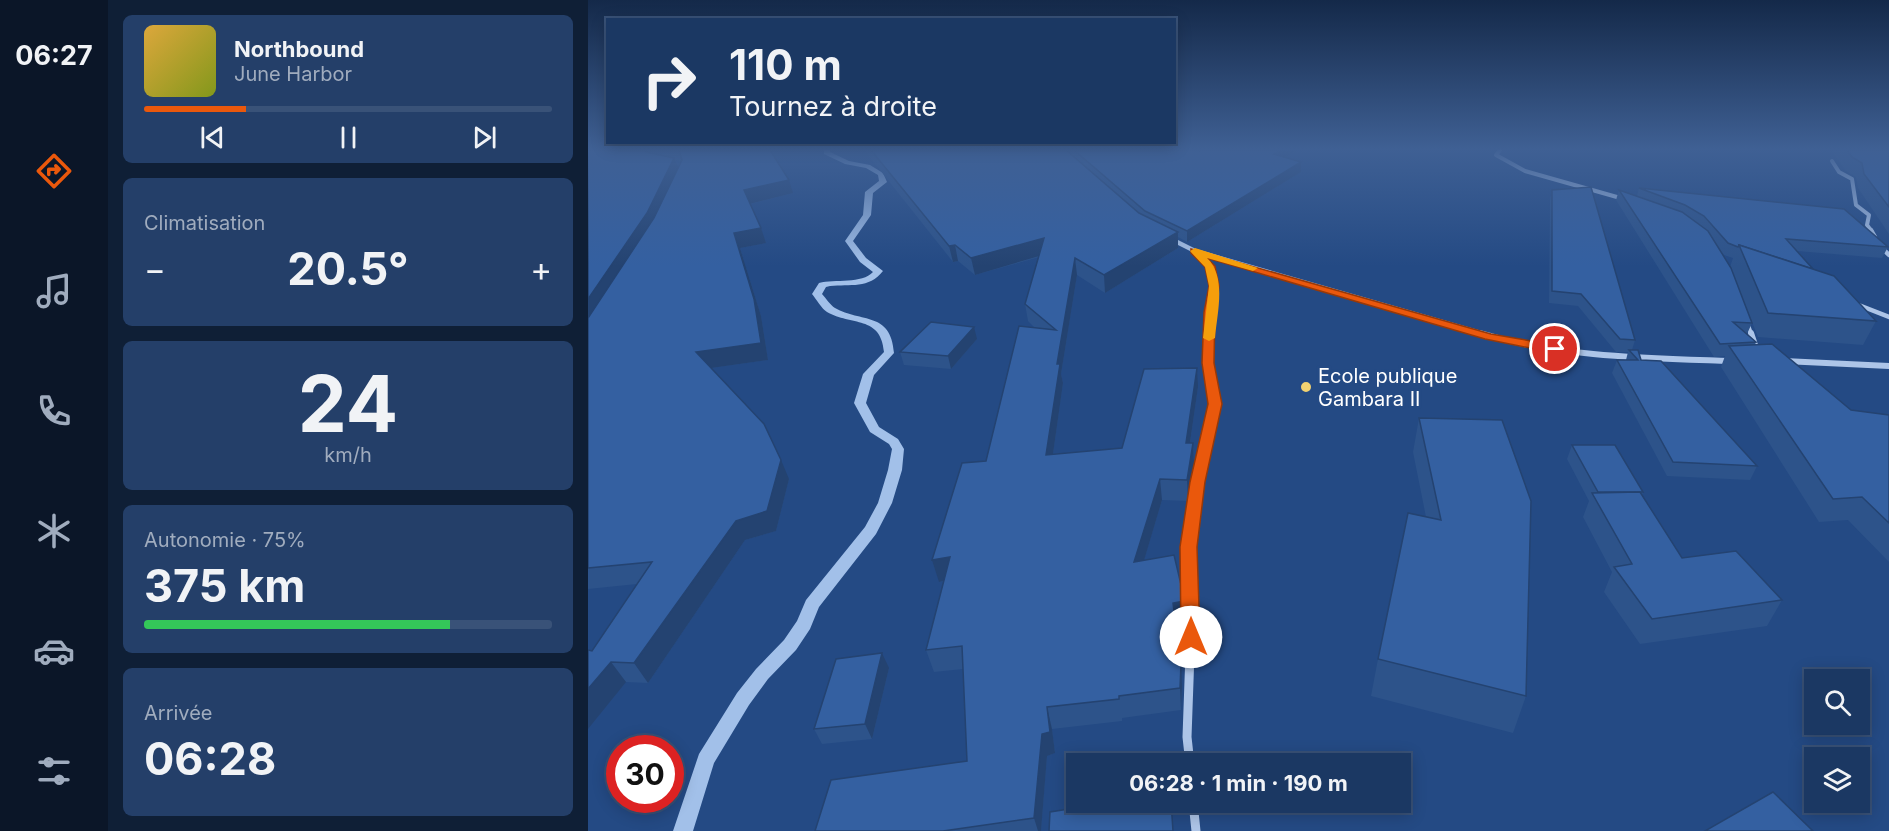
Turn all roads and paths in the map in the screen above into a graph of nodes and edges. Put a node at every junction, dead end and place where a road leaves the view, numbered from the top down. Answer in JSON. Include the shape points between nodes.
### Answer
{"nodes":[{"id":1,"x":1589,"y":189,"type":"edge"},
{"id":2,"x":1854,"y":189,"type":"edge"},
{"id":3,"x":1630,"y":200,"type":"edge"},
{"id":4,"x":1164,"y":235,"type":"edge"},
{"id":5,"x":1195,"y":251,"type":"junction"},
{"id":6,"x":1889,"y":255,"type":"edge"},
{"id":7,"x":1849,"y":302,"type":"edge"},
{"id":8,"x":1744,"y":316,"type":"edge"},
{"id":9,"x":1889,"y":317,"type":"edge"},
{"id":10,"x":1756,"y":348,"type":"edge"},
{"id":11,"x":1740,"y":360,"type":"edge"},
{"id":12,"x":1772,"y":360,"type":"edge"},
{"id":13,"x":1889,"y":366,"type":"edge"},
{"id":14,"x":1189,"y":753,"type":"edge"},
{"id":15,"x":1194,"y":813,"type":"edge"},
{"id":16,"x":1196,"y":831,"type":"edge"}],
"edges":[{"from":1,"to":3,"type":"street"},
{"from":2,"to":6,"type":"street","via":[[1856,205],[1869,216],[1866,225]]},
{"from":4,"to":5,"type":"street"},
{"from":5,"to":11,"type":"street","via":[[1510,342],[1600,356]]},
{"from":5,"to":14,"type":"street","via":[[1210,266],[1214,286],[1208,363],[1215,404],[1197,482],[1188,547]]},
{"from":7,"to":9,"type":"street"},
{"from":8,"to":10,"type":"street"},
{"from":12,"to":13,"type":"street"},
{"from":15,"to":16,"type":"street"}]}
